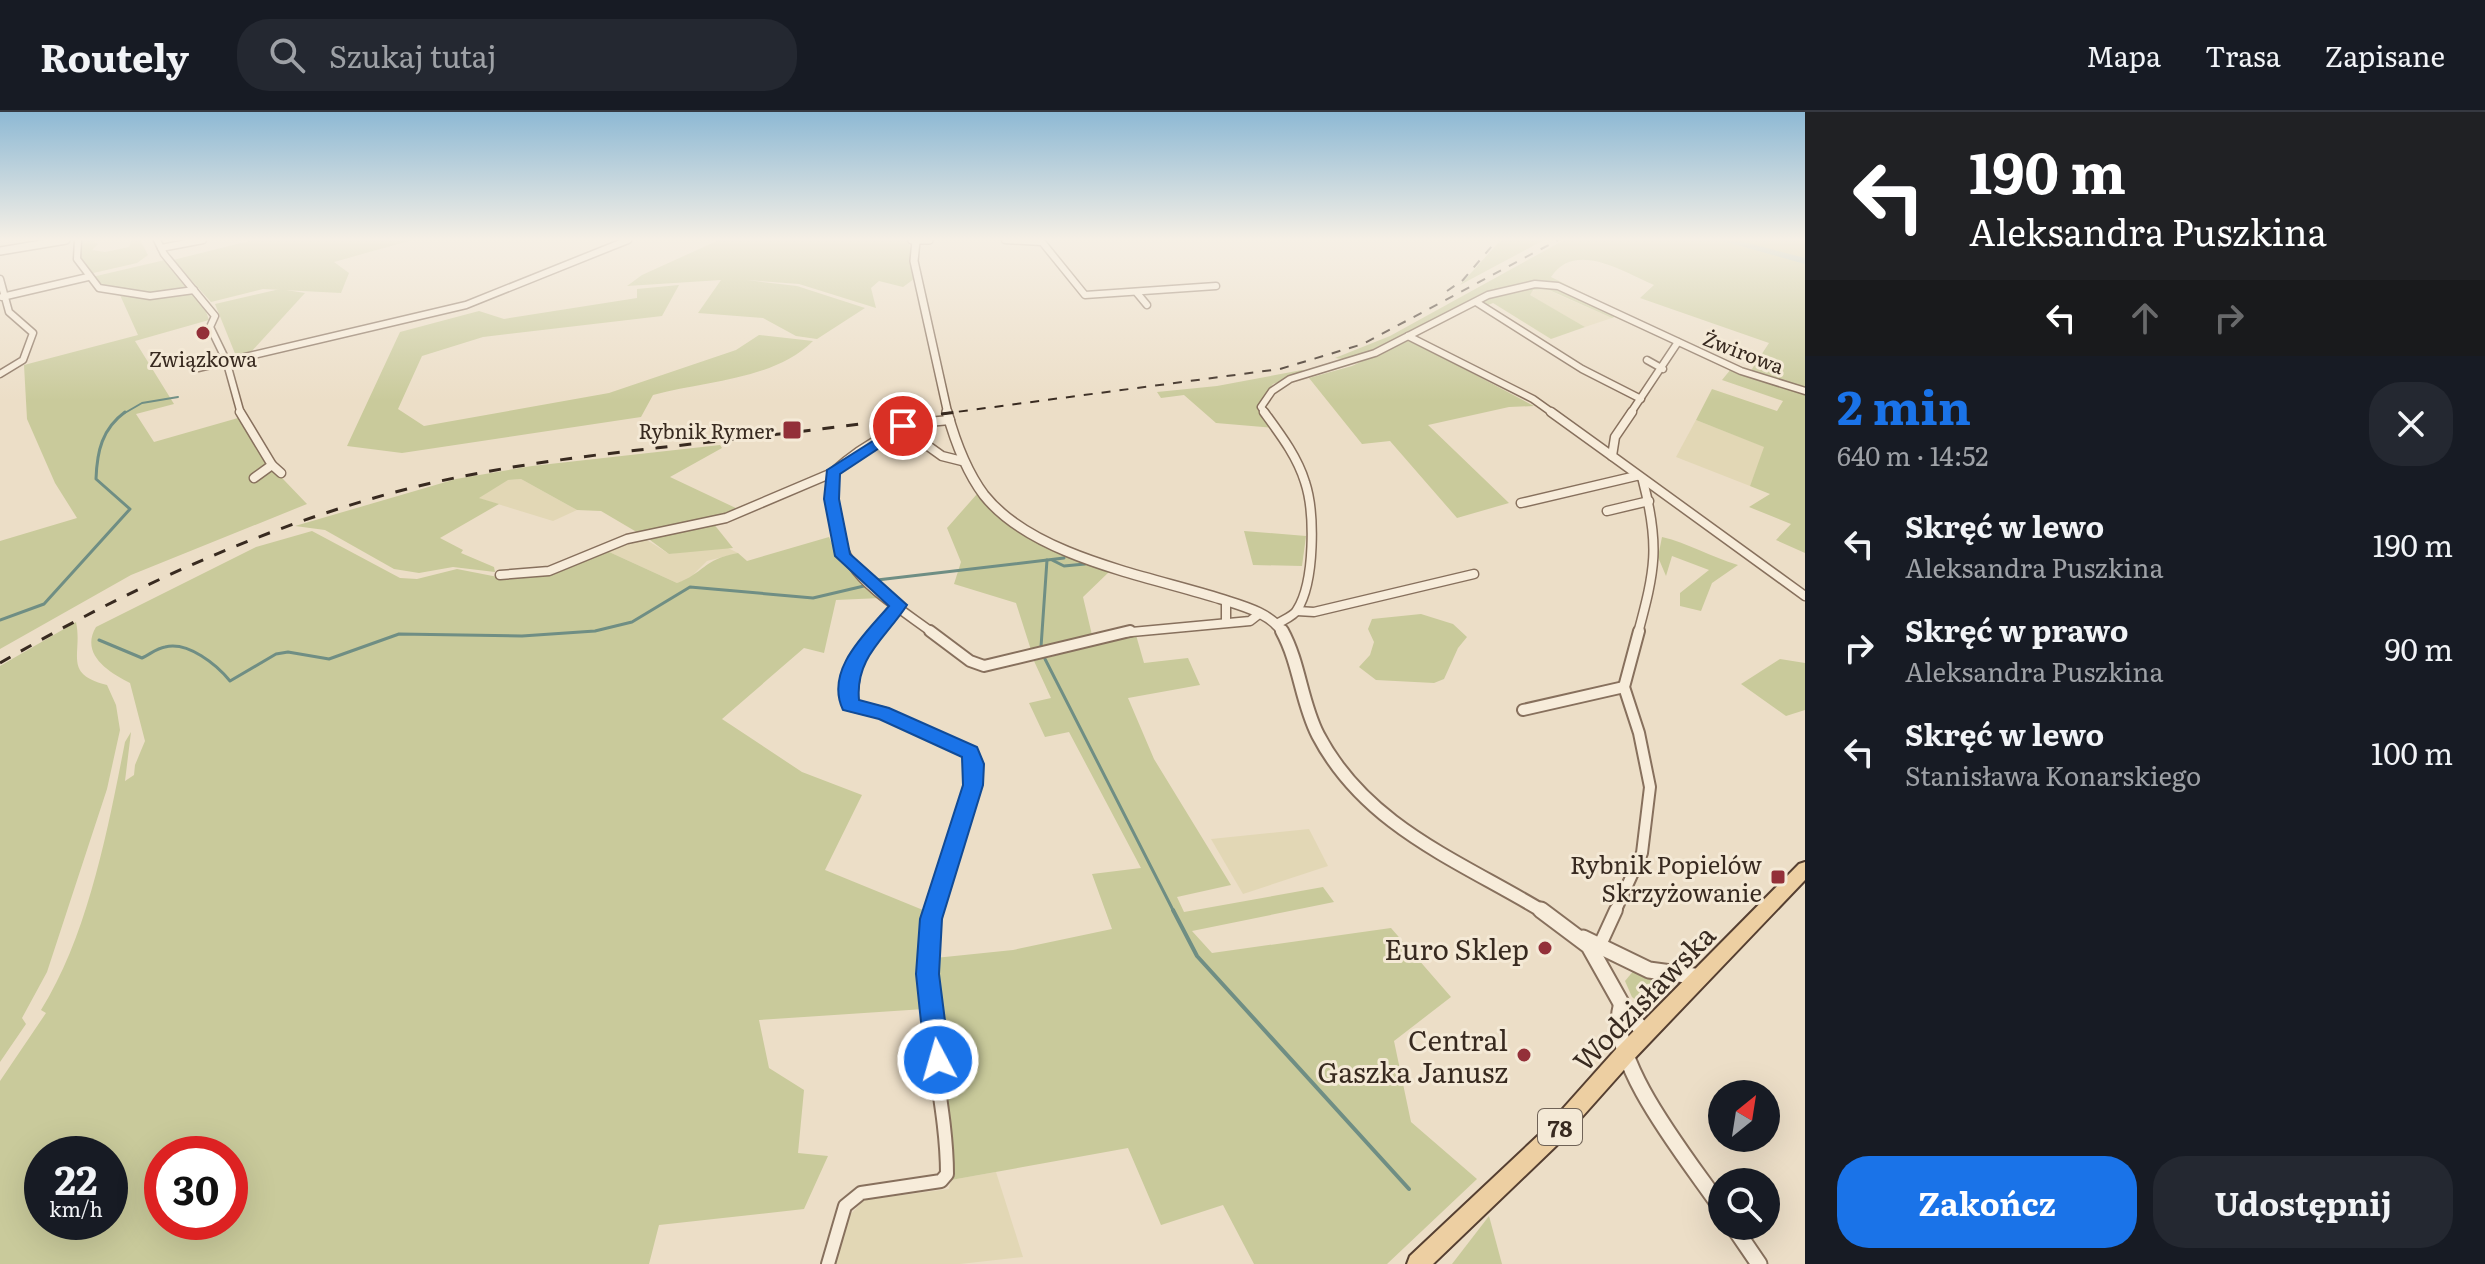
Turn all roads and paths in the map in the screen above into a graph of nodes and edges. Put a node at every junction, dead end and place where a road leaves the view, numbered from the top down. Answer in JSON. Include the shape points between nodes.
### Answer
{"nodes":[{"id":1,"x":1137,"y":293,"type":"edge"},
{"id":2,"x":124,"y":294,"type":"edge"},
{"id":3,"x":166,"y":294,"type":"edge"},
{"id":4,"x":197,"y":294,"type":"edge"},
{"id":5,"x":494,"y":294,"type":"edge"},
{"id":6,"x":921,"y":294,"type":"edge"},
{"id":7,"x":1084,"y":294,"type":"edge"},
{"id":8,"x":1117,"y":294,"type":"edge"},
{"id":9,"x":1497,"y":294,"type":"edge"},
{"id":10,"x":1575,"y":294,"type":"edge"},
{"id":11,"x":2,"y":297,"type":"edge"},
{"id":12,"x":1476,"y":302,"type":"junction"},
{"id":13,"x":1147,"y":305,"type":"dead end"},
{"id":14,"x":1408,"y":336,"type":"junction"},
{"id":15,"x":1678,"y":342,"type":"junction"},
{"id":16,"x":226,"y":360,"type":"junction"},
{"id":17,"x":1647,"y":360,"type":"dead end"},
{"id":18,"x":198,"y":368,"type":"dead end"},
{"id":19,"x":1663,"y":369,"type":"junction"},
{"id":20,"x":0,"y":374,"type":"edge"},
{"id":21,"x":1805,"y":391,"type":"edge"},
{"id":22,"x":1641,"y":399,"type":"junction"},
{"id":23,"x":950,"y":420,"type":"junction"},
{"id":24,"x":900,"y":426,"type":"junction"},
{"id":25,"x":1612,"y":456,"type":"junction"},
{"id":26,"x":962,"y":461,"type":"junction"},
{"id":27,"x":272,"y":465,"type":"junction"},
{"id":28,"x":281,"y":473,"type":"dead end"},
{"id":29,"x":832,"y":473,"type":"junction"},
{"id":30,"x":254,"y":478,"type":"dead end"},
{"id":31,"x":1640,"y":479,"type":"junction"},
{"id":32,"x":1649,"y":501,"type":"junction"},
{"id":33,"x":1521,"y":503,"type":"dead end"},
{"id":34,"x":1607,"y":511,"type":"dead end"},
{"id":35,"x":1474,"y":574,"type":"dead end"},
{"id":36,"x":500,"y":575,"type":"dead end"},
{"id":37,"x":1805,"y":596,"type":"edge"},
{"id":38,"x":1226,"y":603,"type":"junction"},
{"id":39,"x":899,"y":605,"type":"junction"},
{"id":40,"x":1297,"y":611,"type":"junction"},
{"id":41,"x":1259,"y":614,"type":"junction"},
{"id":42,"x":1226,"y":622,"type":"junction"},
{"id":43,"x":1277,"y":624,"type":"junction"},
{"id":44,"x":1624,"y":687,"type":"junction"},
{"id":45,"x":1523,"y":710,"type":"dead end"},
{"id":46,"x":1805,"y":869,"type":"edge"},
{"id":47,"x":1598,"y":949,"type":"junction"},
{"id":48,"x":1701,"y":977,"type":"junction"},
{"id":49,"x":1621,"y":1007,"type":"junction"},
{"id":50,"x":1645,"y":1033,"type":"junction"},
{"id":51,"x":1624,"y":1055,"type":"junction"},
{"id":52,"x":1708,"y":1188,"type":"edge"},
{"id":53,"x":1743,"y":1240,"type":"edge"},
{"id":54,"x":828,"y":1264,"type":"edge"},
{"id":55,"x":1418,"y":1264,"type":"edge"},
{"id":56,"x":1759,"y":1264,"type":"edge"}],
"edges":[{"from":1,"to":13,"type":"street"},
{"from":2,"to":3,"type":"street"},
{"from":4,"to":16,"type":"street","via":[[215,316],[210,327]]},
{"from":5,"to":16,"type":"street","via":[[318,342]]},
{"from":6,"to":23,"type":"street"},
{"from":7,"to":8,"type":"street"},
{"from":9,"to":12,"type":"street","name":"Żwirowa"},
{"from":10,"to":15,"type":"street","name":"Żwirowa"},
{"from":11,"to":20,"type":"street","via":[[9,312],[33,333],[27,359]]},
{"from":12,"to":14,"type":"street"},
{"from":12,"to":22,"type":"street","via":[[1582,369]]},
{"from":14,"to":25,"type":"street","via":[[1533,399]]},
{"from":14,"to":40,"type":"street","via":[[1354,361],[1282,383],[1261,407],[1292,452],[1313,512],[1308,575]]},
{"from":15,"to":19,"type":"street"},
{"from":15,"to":21,"type":"street","name":"Żwirowa","via":[[1741,371]]},
{"from":16,"to":18,"type":"street"},
{"from":16,"to":27,"type":"street","via":[[243,421]]},
{"from":17,"to":19,"type":"street"},
{"from":19,"to":22,"type":"street"},
{"from":22,"to":25,"type":"street","via":[[1615,437]]},
{"from":23,"to":24,"type":"street"},
{"from":23,"to":26,"type":"street"},
{"from":24,"to":26,"type":"street","via":[[942,456]]},
{"from":24,"to":29,"type":"street"},
{"from":25,"to":31,"type":"street"},
{"from":26,"to":38,"type":"street","via":[[988,499],[1041,537],[1098,562]]},
{"from":27,"to":28,"type":"street"},
{"from":27,"to":30,"type":"street"},
{"from":29,"to":36,"type":"street","via":[[726,518],[627,539],[549,571]]},
{"from":29,"to":39,"type":"street","via":[[843,556]]},
{"from":31,"to":32,"type":"street"},
{"from":31,"to":33,"type":"street"},
{"from":31,"to":37,"type":"street"},
{"from":32,"to":34,"type":"street"},
{"from":32,"to":44,"type":"street","via":[[1655,571]]},
{"from":35,"to":40,"type":"street","via":[[1314,612]]},
{"from":38,"to":41,"type":"street"},
{"from":38,"to":42,"type":"street"},
{"from":39,"to":42,"type":"street","via":[[970,661],[984,666],[1140,629]]},
{"from":39,"to":54,"type":"street","via":[[855,658],[850,705],[883,713],[970,752],[974,764],[973,785],[931,919],[928,974],[947,1174],[941,1181],[861,1193],[853,1199],[837,1226]]},
{"from":40,"to":43,"type":"street"},
{"from":41,"to":42,"type":"street","via":[[1250,621]]},
{"from":41,"to":43,"type":"street"},
{"from":43,"to":47,"type":"street","via":[[1311,721],[1360,794],[1400,828]]},
{"from":44,"to":45,"type":"street"},
{"from":44,"to":47,"type":"street","via":[[1650,787],[1642,853]]},
{"from":46,"to":48,"type":"main road","name":"Wodzisławska","number":"78"},
{"from":47,"to":48,"type":"street","via":[[1649,970]]},
{"from":47,"to":49,"type":"street"},
{"from":48,"to":50,"type":"main road","name":"Wodzisławska","number":"78"},
{"from":49,"to":50,"type":"street"},
{"from":49,"to":51,"type":"street","via":[[1617,1021]]},
{"from":50,"to":51,"type":"main road","name":"Wodzisławska","number":"78"},
{"from":51,"to":52,"type":"street"},
{"from":51,"to":55,"type":"main road","name":"Wodzisławska","number":"78","via":[[1550,1138]]},
{"from":53,"to":56,"type":"street"}]}
